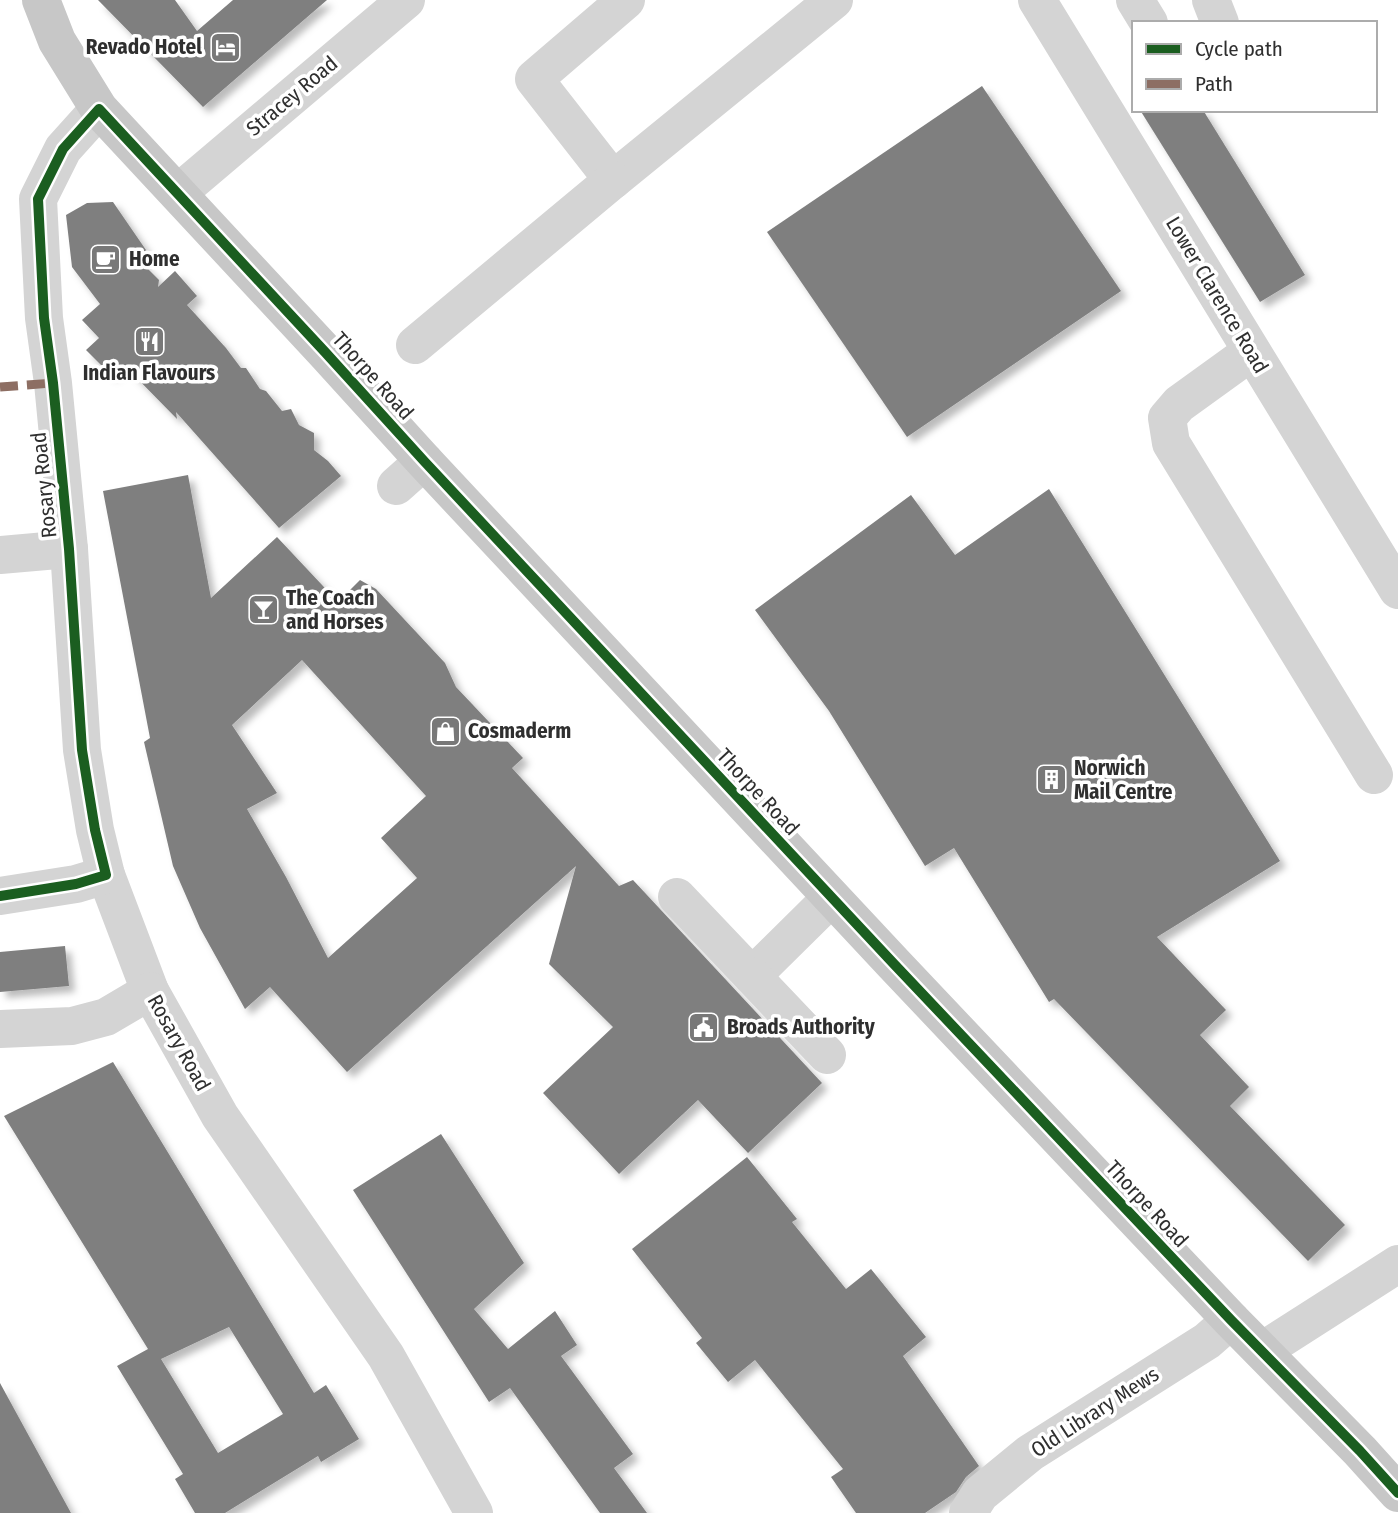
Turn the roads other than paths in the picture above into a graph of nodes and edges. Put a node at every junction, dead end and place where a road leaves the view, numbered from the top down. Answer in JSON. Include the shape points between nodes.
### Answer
{"nodes":[{"id":1,"x":41,"y":0,"type":"edge"},
{"id":2,"x":407,"y":0,"type":"edge"},
{"id":3,"x":626,"y":0,"type":"edge"},
{"id":4,"x":834,"y":0,"type":"edge"},
{"id":5,"x":1037,"y":0,"type":"edge"},
{"id":6,"x":1135,"y":0,"type":"edge"},
{"id":7,"x":1211,"y":0,"type":"edge"},
{"id":8,"x":1148,"y":21,"type":"edge"},
{"id":9,"x":1219,"y":21,"type":"edge"},
{"id":10,"x":99,"y":108,"type":"junction"},
{"id":11,"x":613,"y":180,"type":"junction"},
{"id":12,"x":178,"y":192,"type":"junction"},
{"id":13,"x":415,"y":345,"type":"dead end"},
{"id":14,"x":1251,"y":352,"type":"junction"},
{"id":15,"x":424,"y":461,"type":"junction"},
{"id":16,"x":396,"y":486,"type":"dead end"},
{"id":17,"x":69,"y":549,"type":"junction"},
{"id":18,"x":0,"y":555,"type":"edge"},
{"id":19,"x":1398,"y":590,"type":"edge"},
{"id":20,"x":1374,"y":775,"type":"dead end"},
{"id":21,"x":106,"y":876,"type":"junction"},
{"id":22,"x":0,"y":896,"type":"edge"},
{"id":23,"x":677,"y":897,"type":"dead end"},
{"id":24,"x":831,"y":898,"type":"junction"},
{"id":25,"x":752,"y":976,"type":"junction"},
{"id":26,"x":150,"y":991,"type":"junction"},
{"id":27,"x":0,"y":1029,"type":"edge"},
{"id":28,"x":827,"y":1055,"type":"dead end"},
{"id":29,"x":1398,"y":1264,"type":"edge"},
{"id":30,"x":1231,"y":1320,"type":"junction"},
{"id":31,"x":1262,"y":1351,"type":"junction"},
{"id":32,"x":1398,"y":1493,"type":"edge"},
{"id":33,"x":474,"y":1513,"type":"edge"},
{"id":34,"x":968,"y":1513,"type":"edge"}],
"edges":[{"from":1,"to":10,"type":"main road","name":"Thorpe Road","via":[[57,41]]},
{"from":2,"to":12,"type":"street","name":"Stracey Road"},
{"from":3,"to":11,"type":"street","via":[[534,79]]},
{"from":4,"to":11,"type":"street"},
{"from":5,"to":14,"type":"street","name":"Lower Clarence Road"},
{"from":6,"to":8,"type":"street"},
{"from":7,"to":9,"type":"street"},
{"from":10,"to":12,"type":"main road","name":"Thorpe Road"},
{"from":10,"to":17,"type":"street","name":"Rosary Road","via":[[63,149],[38,199],[44,318]]},
{"from":11,"to":13,"type":"street"},
{"from":12,"to":15,"type":"main road","name":"Thorpe Road"},
{"from":14,"to":19,"type":"street","name":"Lower Clarence Road"},
{"from":14,"to":20,"type":"street","via":[[1179,404],[1167,418],[1171,443]]},
{"from":15,"to":16,"type":"street"},
{"from":15,"to":24,"type":"main road","name":"Thorpe Road"},
{"from":17,"to":18,"type":"street"},
{"from":17,"to":21,"type":"street","name":"Rosary Road","via":[[82,750]]},
{"from":21,"to":22,"type":"street"},
{"from":21,"to":26,"type":"street","name":"Rosary Road"},
{"from":23,"to":25,"type":"street"},
{"from":24,"to":25,"type":"street"},
{"from":24,"to":30,"type":"main road","name":"Thorpe Road"},
{"from":25,"to":28,"type":"street"},
{"from":26,"to":27,"type":"street","via":[[106,1017],[72,1026]]},
{"from":26,"to":33,"type":"street","name":"Rosary Road","via":[[220,1116],[386,1356]]},
{"from":29,"to":31,"type":"street"},
{"from":30,"to":31,"type":"main road","name":"Thorpe Road"},
{"from":30,"to":34,"type":"street","name":"Old Library Mews","via":[[1207,1341],[1030,1453],[981,1494]]},
{"from":31,"to":32,"type":"main road","name":"Thorpe Road"}]}
